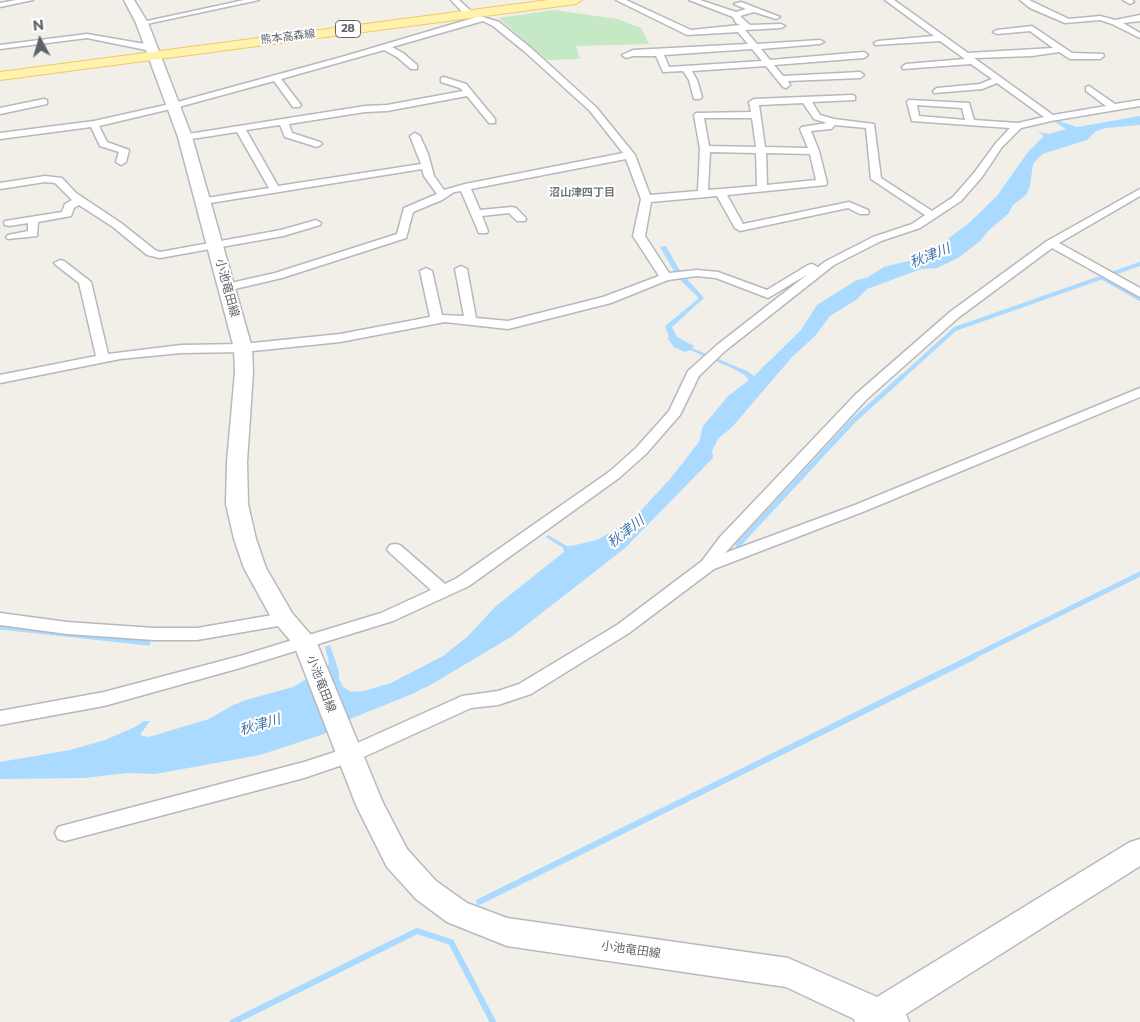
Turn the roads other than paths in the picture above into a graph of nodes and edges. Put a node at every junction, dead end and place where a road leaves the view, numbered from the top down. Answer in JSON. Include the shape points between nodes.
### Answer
{"nodes":[{"id":1,"x":29,"y":0,"type":"edge"},
{"id":2,"x":129,"y":0,"type":"edge"},
{"id":3,"x":252,"y":0,"type":"edge"},
{"id":4,"x":455,"y":0,"type":"edge"},
{"id":5,"x":576,"y":0,"type":"edge"},
{"id":6,"x":620,"y":0,"type":"edge"},
{"id":7,"x":693,"y":0,"type":"edge"},
{"id":8,"x":889,"y":0,"type":"edge"},
{"id":9,"x":1024,"y":0,"type":"edge"},
{"id":10,"x":541,"y":2,"type":"edge"},
{"id":11,"x":738,"y":4,"type":"dead end"},
{"id":12,"x":0,"y":5,"type":"edge"},
{"id":13,"x":754,"y":9,"type":"junction"},
{"id":14,"x":190,"y":13,"type":"junction"},
{"id":15,"x":474,"y":15,"type":"junction"},
{"id":16,"x":736,"y":15,"type":"junction"},
{"id":17,"x":776,"y":17,"type":"dead end"},
{"id":18,"x":1139,"y":17,"type":"edge"},
{"id":19,"x":142,"y":22,"type":"junction"},
{"id":20,"x":198,"y":22,"type":"dead end"},
{"id":21,"x":1115,"y":22,"type":"junction"},
{"id":22,"x":780,"y":26,"type":"dead end"},
{"id":23,"x":742,"y":29,"type":"junction"},
{"id":24,"x":997,"y":32,"type":"dead end"},
{"id":25,"x":1140,"y":36,"type":"edge"},
{"id":26,"x":943,"y":38,"type":"junction"},
{"id":27,"x":820,"y":42,"type":"dead end"},
{"id":28,"x":878,"y":43,"type":"dead end"},
{"id":29,"x":0,"y":46,"type":"edge"},
{"id":30,"x":754,"y":46,"type":"junction"},
{"id":31,"x":385,"y":47,"type":"junction"},
{"id":32,"x":1062,"y":49,"type":"junction"},
{"id":33,"x":152,"y":51,"type":"junction"},
{"id":34,"x":659,"y":53,"type":"junction"},
{"id":35,"x":626,"y":55,"type":"dead end"},
{"id":36,"x":864,"y":55,"type":"dead end"},
{"id":37,"x":1100,"y":56,"type":"dead end"},
{"id":38,"x":971,"y":59,"type":"junction"},
{"id":39,"x":768,"y":63,"type":"junction"},
{"id":40,"x":414,"y":67,"type":"dead end"},
{"id":41,"x":906,"y":67,"type":"dead end"},
{"id":42,"x":686,"y":69,"type":"junction"},
{"id":43,"x":0,"y":76,"type":"edge"},
{"id":44,"x":858,"y":77,"type":"dead end"},
{"id":45,"x":276,"y":78,"type":"junction"},
{"id":46,"x":999,"y":79,"type":"junction"},
{"id":47,"x":444,"y":80,"type":"dead end"},
{"id":48,"x":1089,"y":88,"type":"dead end"},
{"id":49,"x":937,"y":91,"type":"dead end"},
{"id":50,"x":468,"y":93,"type":"junction"},
{"id":51,"x":696,"y":97,"type":"dead end"},
{"id":52,"x":852,"y":98,"type":"dead end"},
{"id":53,"x":806,"y":100,"type":"junction"},
{"id":54,"x":44,"y":102,"type":"dead end"},
{"id":55,"x":1140,"y":103,"type":"edge"},
{"id":56,"x":296,"y":105,"type":"dead end"},
{"id":57,"x":172,"y":106,"type":"junction"},
{"id":58,"x":1114,"y":106,"type":"junction"},
{"id":59,"x":0,"y":111,"type":"edge"},
{"id":60,"x":757,"y":115,"type":"junction"},
{"id":61,"x":1051,"y":118,"type":"junction"},
{"id":62,"x":492,"y":120,"type":"dead end"},
{"id":63,"x":284,"y":122,"type":"junction"},
{"id":64,"x":833,"y":122,"type":"junction"},
{"id":65,"x":970,"y":122,"type":"junction"},
{"id":66,"x":94,"y":124,"type":"junction"},
{"id":67,"x":1018,"y":126,"type":"junction"},
{"id":68,"x":240,"y":128,"type":"junction"},
{"id":69,"x":0,"y":136,"type":"edge"},
{"id":70,"x":415,"y":136,"type":"dead end"},
{"id":71,"x":185,"y":137,"type":"junction"},
{"id":72,"x":316,"y":144,"type":"dead end"},
{"id":73,"x":0,"y":147,"type":"edge"},
{"id":74,"x":705,"y":149,"type":"junction"},
{"id":75,"x":761,"y":150,"type":"junction"},
{"id":76,"x":814,"y":151,"type":"junction"},
{"id":77,"x":630,"y":155,"type":"junction"},
{"id":78,"x":121,"y":162,"type":"dead end"},
{"id":79,"x":425,"y":166,"type":"junction"},
{"id":80,"x":0,"y":186,"type":"edge"},
{"id":81,"x":465,"y":187,"type":"junction"},
{"id":82,"x":275,"y":189,"type":"junction"},
{"id":83,"x":762,"y":189,"type":"junction"},
{"id":84,"x":1140,"y":192,"type":"edge"},
{"id":85,"x":721,"y":193,"type":"junction"},
{"id":86,"x":703,"y":194,"type":"junction"},
{"id":87,"x":443,"y":195,"type":"junction"},
{"id":88,"x":815,"y":197,"type":"junction"},
{"id":89,"x":646,"y":199,"type":"junction"},
{"id":90,"x":80,"y":200,"type":"junction"},
{"id":91,"x":204,"y":201,"type":"junction"},
{"id":92,"x":864,"y":212,"type":"dead end"},
{"id":93,"x":476,"y":214,"type":"junction"},
{"id":94,"x":933,"y":216,"type":"junction"},
{"id":95,"x":33,"y":219,"type":"junction"},
{"id":96,"x":521,"y":220,"type":"dead end"},
{"id":97,"x":9,"y":223,"type":"dead end"},
{"id":98,"x":316,"y":223,"type":"dead end"},
{"id":99,"x":483,"y":231,"type":"dead end"},
{"id":100,"x":12,"y":237,"type":"dead end"},
{"id":101,"x":1051,"y":243,"type":"junction"},
{"id":102,"x":216,"y":246,"type":"junction"},
{"id":103,"x":60,"y":263,"type":"dead end"},
{"id":104,"x":830,"y":263,"type":"junction"},
{"id":105,"x":461,"y":269,"type":"dead end"},
{"id":106,"x":426,"y":271,"type":"dead end"},
{"id":107,"x":666,"y":277,"type":"junction"},
{"id":108,"x":226,"y":287,"type":"junction"},
{"id":109,"x":1140,"y":294,"type":"edge"},
{"id":110,"x":437,"y":319,"type":"junction"},
{"id":111,"x":471,"y":321,"type":"junction"},
{"id":112,"x":243,"y":348,"type":"junction"},
{"id":113,"x":103,"y":359,"type":"junction"},
{"id":114,"x":0,"y":379,"type":"edge"},
{"id":115,"x":1140,"y":392,"type":"edge"},
{"id":116,"x":395,"y":549,"type":"dead end"},
{"id":117,"x":708,"y":565,"type":"junction"},
{"id":118,"x":444,"y":592,"type":"junction"},
{"id":119,"x":0,"y":619,"type":"edge"},
{"id":120,"x":284,"y":619,"type":"junction"},
{"id":121,"x":304,"y":641,"type":"junction"},
{"id":122,"x":0,"y":718,"type":"edge"},
{"id":123,"x":346,"y":748,"type":"junction"},
{"id":124,"x":65,"y":833,"type":"dead end"},
{"id":125,"x":1140,"y":851,"type":"edge"},
{"id":126,"x":879,"y":1019,"type":"edge"}],
"edges":[{"from":1,"to":12,"type":"street"},
{"from":2,"to":19,"type":"main road","name":"小池竜田線"},
{"from":3,"to":14,"type":"street"},
{"from":4,"to":15,"type":"street"},
{"from":5,"to":10,"type":"main road","name":"熊本高森線","number":"28"},
{"from":6,"to":23,"type":"street","via":[[690,33]]},
{"from":7,"to":16,"type":"street"},
{"from":8,"to":26,"type":"street"},
{"from":9,"to":21,"type":"street","via":[[1068,21],[1100,18]]},
{"from":10,"to":15,"type":"main road","name":"熊本高森線","number":"28"},
{"from":11,"to":13,"type":"street"},
{"from":13,"to":16,"type":"street"},
{"from":13,"to":17,"type":"street"},
{"from":14,"to":19,"type":"street"},
{"from":14,"to":20,"type":"street"},
{"from":15,"to":31,"type":"street"},
{"from":15,"to":33,"type":"main road","name":"熊本高森線","number":"28"},
{"from":15,"to":77,"type":"street","via":[[496,24],[528,50],[593,109]]},
{"from":16,"to":23,"type":"street","via":[[746,25]]},
{"from":18,"to":21,"type":"street"},
{"from":19,"to":33,"type":"main road","name":"小池竜田線"},
{"from":21,"to":25,"type":"street"},
{"from":22,"to":23,"type":"street"},
{"from":23,"to":30,"type":"street"},
{"from":24,"to":32,"type":"street","via":[[1032,28]]},
{"from":26,"to":28,"type":"street"},
{"from":26,"to":38,"type":"street"},
{"from":27,"to":30,"type":"street"},
{"from":29,"to":33,"type":"street","via":[[87,36]]},
{"from":30,"to":34,"type":"street"},
{"from":30,"to":39,"type":"street"},
{"from":31,"to":40,"type":"street"},
{"from":31,"to":45,"type":"street"},
{"from":32,"to":37,"type":"street","via":[[1072,57]]},
{"from":32,"to":38,"type":"street","via":[[1010,52]]},
{"from":33,"to":43,"type":"main road","name":"熊本高森線","number":"28"},
{"from":33,"to":57,"type":"main road","name":"小池竜田線"},
{"from":34,"to":35,"type":"street"},
{"from":34,"to":42,"type":"street","via":[[666,70]]},
{"from":36,"to":39,"type":"street"},
{"from":38,"to":41,"type":"street"},
{"from":38,"to":46,"type":"street"},
{"from":39,"to":42,"type":"street"},
{"from":39,"to":44,"type":"street","via":[[784,82]]},
{"from":42,"to":51,"type":"street","via":[[693,80]]},
{"from":45,"to":56,"type":"street"},
{"from":45,"to":57,"type":"street"},
{"from":46,"to":49,"type":"street","via":[[982,86]]},
{"from":46,"to":61,"type":"street"},
{"from":47,"to":50,"type":"street","via":[[463,86]]},
{"from":48,"to":58,"type":"street"},
{"from":50,"to":62,"type":"street"},
{"from":50,"to":63,"type":"street"},
{"from":52,"to":53,"type":"street"},
{"from":53,"to":60,"type":"street","via":[[754,102]]},
{"from":53,"to":64,"type":"street","via":[[817,116]]},
{"from":54,"to":59,"type":"street"},
{"from":55,"to":58,"type":"street"},
{"from":57,"to":66,"type":"street"},
{"from":57,"to":71,"type":"main road","name":"小池竜田線"},
{"from":58,"to":61,"type":"street"},
{"from":60,"to":74,"type":"street","via":[[699,115]]},
{"from":60,"to":75,"type":"street"},
{"from":61,"to":67,"type":"street"},
{"from":63,"to":68,"type":"street"},
{"from":63,"to":72,"type":"street","via":[[288,135]]},
{"from":64,"to":76,"type":"street","via":[[828,127],[805,129]]},
{"from":64,"to":94,"type":"street","via":[[871,126],[876,179]]},
{"from":65,"to":65,"type":"street","via":[[915,118],[912,102],[966,105]]},
{"from":65,"to":67,"type":"street"},
{"from":66,"to":69,"type":"street"},
{"from":66,"to":78,"type":"street","via":[[103,144],[124,150]]},
{"from":67,"to":94,"type":"street","via":[[957,199]]},
{"from":68,"to":71,"type":"street"},
{"from":68,"to":82,"type":"street"},
{"from":69,"to":73,"type":"street"},
{"from":70,"to":79,"type":"street"},
{"from":71,"to":91,"type":"main road","name":"小池竜田線"},
{"from":74,"to":75,"type":"street"},
{"from":74,"to":86,"type":"street"},
{"from":75,"to":76,"type":"street"},
{"from":75,"to":83,"type":"street"},
{"from":76,"to":88,"type":"street","via":[[822,183]]},
{"from":77,"to":81,"type":"street"},
{"from":77,"to":89,"type":"street"},
{"from":79,"to":82,"type":"street"},
{"from":79,"to":87,"type":"street","via":[[428,176]]},
{"from":80,"to":90,"type":"street","via":[[58,180]]},
{"from":81,"to":87,"type":"street"},
{"from":81,"to":93,"type":"street"},
{"from":82,"to":91,"type":"street"},
{"from":83,"to":85,"type":"street"},
{"from":83,"to":88,"type":"street"},
{"from":84,"to":101,"type":"street"},
{"from":85,"to":86,"type":"street"},
{"from":85,"to":88,"type":"street","via":[[740,228]]},
{"from":86,"to":89,"type":"street"},
{"from":87,"to":108,"type":"street","via":[[408,210],[402,236],[278,276]]},
{"from":88,"to":92,"type":"street"},
{"from":89,"to":107,"type":"street","via":[[640,236]]},
{"from":90,"to":95,"type":"street","via":[[69,206],[67,214]]},
{"from":90,"to":102,"type":"street","via":[[151,253],[160,255]]},
{"from":91,"to":102,"type":"main road","name":"小池竜田線"},
{"from":93,"to":96,"type":"street","via":[[512,210]]},
{"from":93,"to":99,"type":"street"},
{"from":94,"to":104,"type":"street"},
{"from":95,"to":97,"type":"street"},
{"from":95,"to":100,"type":"street","via":[[33,234]]},
{"from":98,"to":102,"type":"street"},
{"from":101,"to":109,"type":"street"},
{"from":101,"to":117,"type":"street","via":[[954,315],[861,397],[725,541]]},
{"from":102,"to":108,"type":"main road","name":"小池竜田線"},
{"from":103,"to":113,"type":"street","via":[[85,282]]},
{"from":104,"to":107,"type":"street","via":[[817,264],[768,294],[718,274]]},
{"from":104,"to":118,"type":"street","via":[[721,348],[693,374],[674,412],[641,451],[614,475],[463,582]]},
{"from":105,"to":111,"type":"street"},
{"from":106,"to":110,"type":"street"},
{"from":107,"to":111,"type":"street","via":[[607,300],[517,323]]},
{"from":108,"to":112,"type":"main road","name":"小池竜田線"},
{"from":110,"to":111,"type":"street"},
{"from":110,"to":112,"type":"street","via":[[340,338]]},
{"from":112,"to":113,"type":"street","via":[[181,348]]},
{"from":112,"to":120,"type":"main road","name":"小池竜田線","via":[[237,504],[255,568]]},
{"from":113,"to":114,"type":"street"},
{"from":115,"to":117,"type":"street","via":[[860,508]]},
{"from":116,"to":118,"type":"street"},
{"from":117,"to":123,"type":"street","via":[[623,629],[525,689],[498,698],[468,701],[414,728]]},
{"from":118,"to":121,"type":"street","via":[[387,617]]},
{"from":119,"to":120,"type":"street","via":[[67,628],[197,634]]},
{"from":120,"to":121,"type":"main road","name":"小池竜田線"},
{"from":121,"to":122,"type":"street","via":[[104,699]]},
{"from":121,"to":123,"type":"main road","name":"小池竜田線"},
{"from":123,"to":124,"type":"street","via":[[304,770]]},
{"from":123,"to":126,"type":"main road","name":"小池竜田線","via":[[370,805],[398,858],[426,890],[457,913],[506,932],[788,974]]},
{"from":125,"to":126,"type":"main road"}]}
